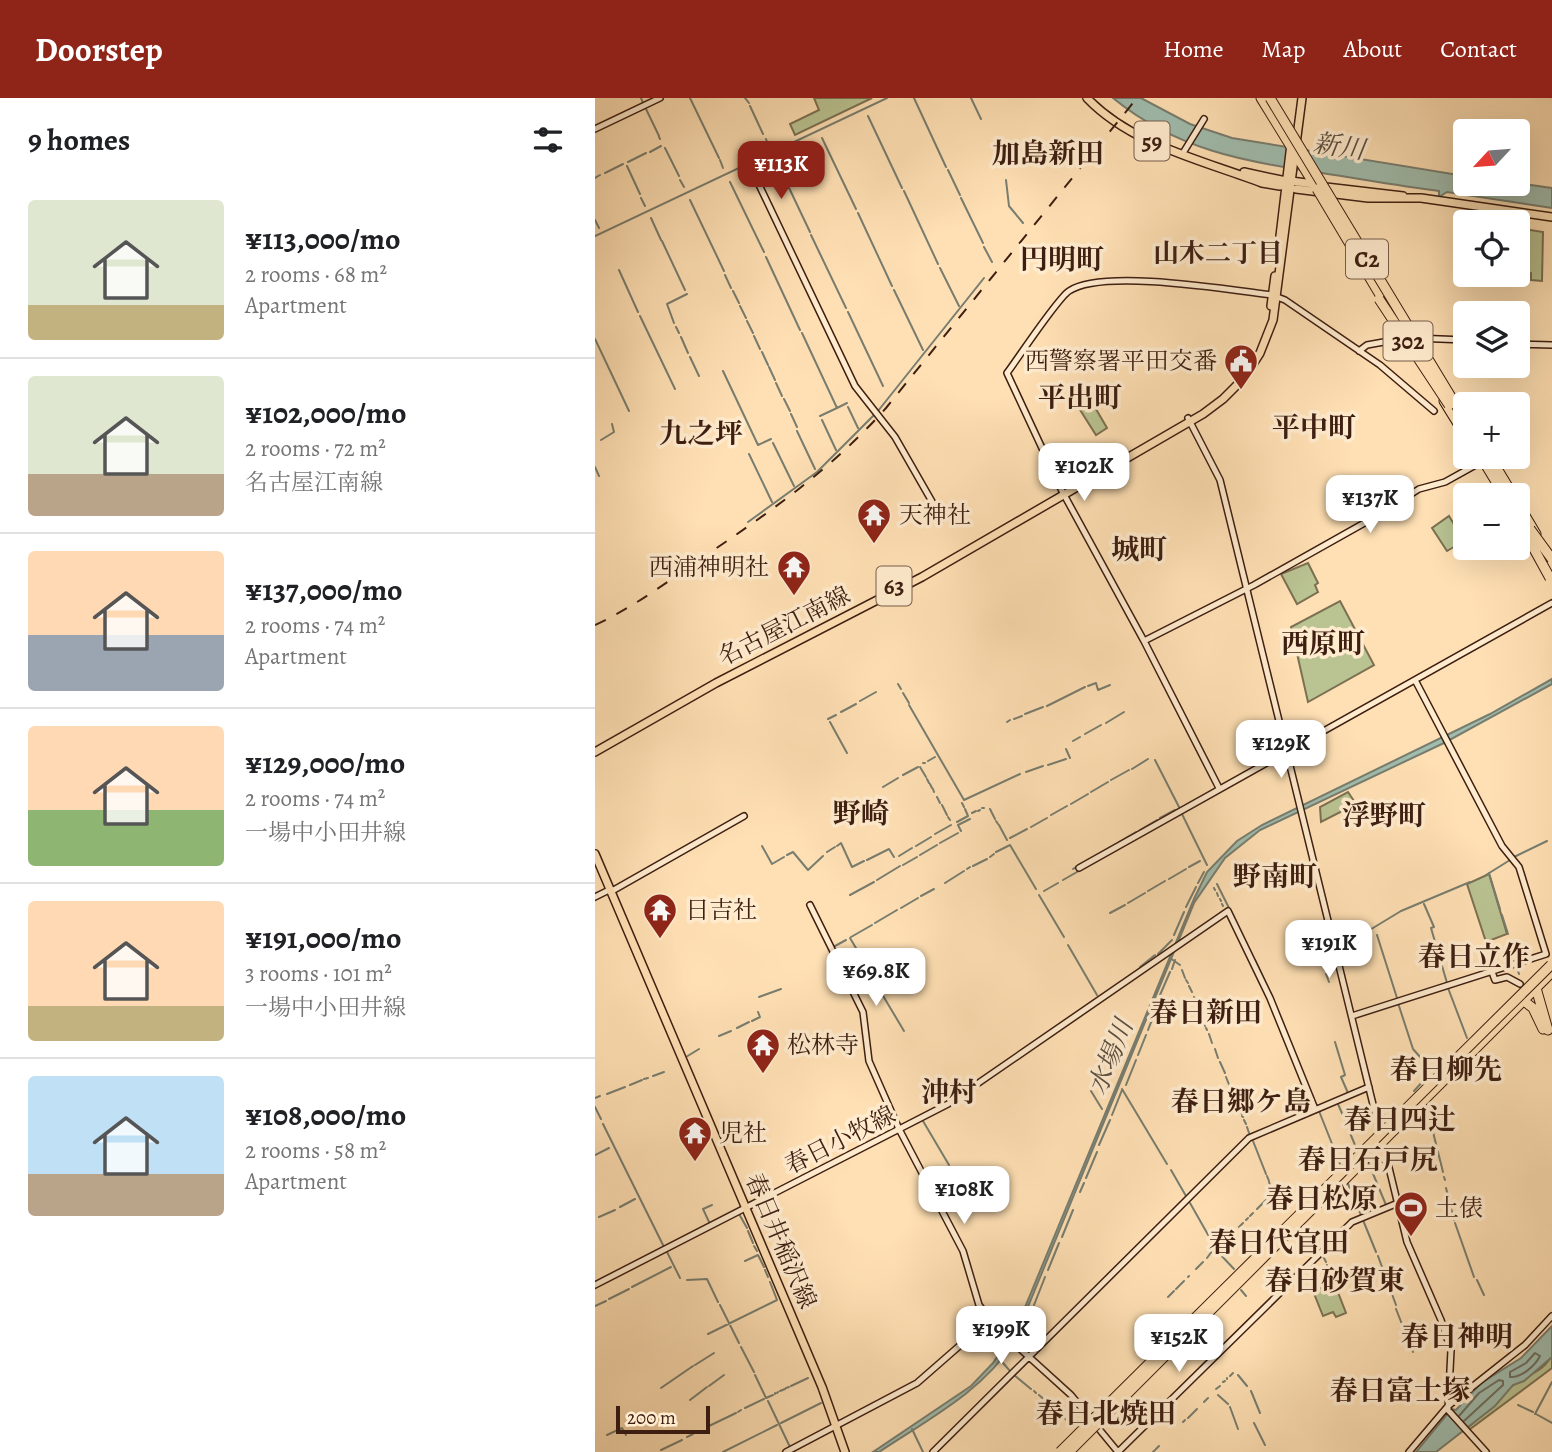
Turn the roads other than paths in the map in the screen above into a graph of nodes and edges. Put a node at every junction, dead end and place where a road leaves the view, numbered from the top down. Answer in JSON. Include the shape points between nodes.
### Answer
{"nodes":[{"id":1,"x":660,"y":98,"type":"edge"},
{"id":2,"x":1087,"y":98,"type":"edge"},
{"id":3,"x":1263,"y":98,"type":"edge"},
{"id":4,"x":1272,"y":98,"type":"edge"},
{"id":5,"x":1300,"y":98,"type":"edge"},
{"id":6,"x":1203,"y":121,"type":"dead end"},
{"id":7,"x":1283,"y":124,"type":"junction"},
{"id":8,"x":595,"y":129,"type":"edge"},
{"id":9,"x":1294,"y":134,"type":"junction"},
{"id":10,"x":1184,"y":151,"type":"junction"},
{"id":11,"x":1294,"y":152,"type":"junction"},
{"id":12,"x":751,"y":168,"type":"dead end"},
{"id":13,"x":1287,"y":181,"type":"junction"},
{"id":14,"x":1322,"y":188,"type":"junction"},
{"id":15,"x":1296,"y":189,"type":"dead end"},
{"id":16,"x":1421,"y":198,"type":"junction"},
{"id":17,"x":1552,"y":217,"type":"edge"},
{"id":18,"x":1355,"y":244,"type":"junction"},
{"id":19,"x":1275,"y":296,"type":"junction"},
{"id":20,"x":1406,"y":338,"type":"junction"},
{"id":21,"x":1418,"y":338,"type":"junction"},
{"id":22,"x":1453,"y":339,"type":"edge"},
{"id":23,"x":1530,"y":344,"type":"edge"},
{"id":24,"x":1552,"y":345,"type":"edge"},
{"id":25,"x":1359,"y":351,"type":"junction"},
{"id":26,"x":1453,"y":397,"type":"edge"},
{"id":27,"x":1453,"y":398,"type":"edge"},
{"id":28,"x":1453,"y":399,"type":"edge"},
{"id":29,"x":1450,"y":407,"type":"junction"},
{"id":30,"x":1434,"y":411,"type":"dead end"},
{"id":31,"x":1453,"y":412,"type":"edge"},
{"id":32,"x":1453,"y":414,"type":"edge"},
{"id":33,"x":1189,"y":420,"type":"junction"},
{"id":34,"x":1466,"y":469,"type":"edge"},
{"id":35,"x":1063,"y":493,"type":"junction"},
{"id":36,"x":942,"y":519,"type":"dead end"},
{"id":37,"x":1530,"y":526,"type":"edge"},
{"id":38,"x":1530,"y":529,"type":"edge"},
{"id":39,"x":1530,"y":539,"type":"edge"},
{"id":40,"x":1530,"y":542,"type":"edge"},
{"id":41,"x":1552,"y":561,"type":"edge"},
{"id":42,"x":1552,"y":573,"type":"edge"},
{"id":43,"x":1552,"y":580,"type":"edge"},
{"id":44,"x":1248,"y":588,"type":"junction"},
{"id":45,"x":1552,"y":603,"type":"edge"},
{"id":46,"x":1144,"y":641,"type":"junction"},
{"id":47,"x":1415,"y":680,"type":"junction"},
{"id":48,"x":595,"y":747,"type":"edge"},
{"id":49,"x":1287,"y":751,"type":"junction"},
{"id":50,"x":595,"y":752,"type":"edge"},
{"id":51,"x":1219,"y":788,"type":"junction"},
{"id":52,"x":744,"y":816,"type":"dead end"},
{"id":53,"x":595,"y":854,"type":"edge"},
{"id":54,"x":595,"y":863,"type":"edge"},
{"id":55,"x":1079,"y":868,"type":"dead end"},
{"id":56,"x":610,"y":891,"type":"junction"},
{"id":57,"x":595,"y":897,"type":"edge"},
{"id":58,"x":810,"y":905,"type":"dead end"},
{"id":59,"x":1552,"y":964,"type":"edge"},
{"id":60,"x":1492,"y":972,"type":"junction"},
{"id":61,"x":1552,"y":972,"type":"edge"},
{"id":62,"x":1520,"y":984,"type":"dead end"},
{"id":63,"x":1536,"y":988,"type":"junction"},
{"id":64,"x":1524,"y":1001,"type":"junction"},
{"id":65,"x":1535,"y":1002,"type":"dead end"},
{"id":66,"x":1352,"y":1016,"type":"junction"},
{"id":67,"x":1545,"y":1030,"type":"junction"},
{"id":68,"x":1369,"y":1087,"type":"junction"},
{"id":69,"x":1315,"y":1109,"type":"junction"},
{"id":70,"x":1376,"y":1117,"type":"junction"},
{"id":71,"x":1388,"y":1122,"type":"junction"},
{"id":72,"x":899,"y":1129,"type":"junction"},
{"id":73,"x":1380,"y":1130,"type":"junction"},
{"id":74,"x":1379,"y":1147,"type":"junction"},
{"id":75,"x":1387,"y":1158,"type":"joint"},
{"id":76,"x":1333,"y":1192,"type":"junction"},
{"id":77,"x":1398,"y":1203,"type":"junction"},
{"id":78,"x":744,"y":1208,"type":"junction"},
{"id":79,"x":595,"y":1285,"type":"edge"},
{"id":80,"x":1552,"y":1316,"type":"edge"},
{"id":81,"x":989,"y":1320,"type":"junction"},
{"id":82,"x":1190,"y":1325,"type":"junction"},
{"id":83,"x":1219,"y":1353,"type":"junction"},
{"id":84,"x":1029,"y":1356,"type":"junction"},
{"id":85,"x":1161,"y":1360,"type":"junction"},
{"id":86,"x":1448,"y":1408,"type":"junction"},
{"id":87,"x":1094,"y":1423,"type":"junction"},
{"id":88,"x":835,"y":1428,"type":"junction"},
{"id":89,"x":786,"y":1452,"type":"edge"},
{"id":90,"x":843,"y":1452,"type":"edge"},
{"id":91,"x":933,"y":1452,"type":"edge"},
{"id":92,"x":1064,"y":1452,"type":"edge"},
{"id":93,"x":1118,"y":1452,"type":"edge"},
{"id":94,"x":1409,"y":1452,"type":"edge"},
{"id":95,"x":1486,"y":1452,"type":"edge"}],
"edges":[{"from":1,"to":8,"type":"street"},
{"from":2,"to":10,"type":"main road","number":"59","via":[[1121,128]]},
{"from":3,"to":7,"type":"highway","number":"302"},
{"from":3,"to":29,"type":"highway","number":"C2","bridge":true},
{"from":4,"to":7,"type":"highway","number":"302","bridge":true},
{"from":4,"to":28,"type":"highway","number":"C2","bridge":true},
{"from":5,"to":9,"type":"main road"},
{"from":6,"to":10,"type":"street"},
{"from":7,"to":9,"type":"highway","number":"302"},
{"from":7,"to":11,"type":"highway","number":"302"},
{"from":9,"to":11,"type":"highway","number":"302"},
{"from":10,"to":13,"type":"main road","number":"59","via":[[1227,169]]},
{"from":11,"to":13,"type":"main road","name":"名古屋江南線","number":"63"},
{"from":11,"to":14,"type":"highway","number":"302","bridge":true},
{"from":12,"to":36,"type":"street","via":[[855,386],[899,443]]},
{"from":13,"to":14,"type":"main road"},
{"from":13,"to":19,"type":"main road","name":"名古屋江南線","number":"63"},
{"from":14,"to":16,"type":"main road"},
{"from":14,"to":18,"type":"highway","bridge":true},
{"from":14,"to":18,"type":"highway","number":"302","bridge":true,"via":[[1341,230]]},
{"from":15,"to":16,"type":"main road","via":[[1377,199]]},
{"from":16,"to":17,"type":"main road"},
{"from":18,"to":20,"type":"highway","number":"302"},
{"from":18,"to":21,"type":"highway","number":"302"},
{"from":18,"to":26,"type":"highway","bridge":true,"via":[[1376,265]]},
{"from":18,"to":29,"type":"highway","bridge":true,"via":[[1379,299]]},
{"from":19,"to":25,"type":"street"},
{"from":19,"to":33,"type":"main road","name":"名古屋江南線","number":"63","via":[[1249,364],[1221,396]]},
{"from":19,"to":35,"type":"street","via":[[1161,283],[1093,283],[1069,291],[1007,373]]},
{"from":20,"to":21,"type":"street"},
{"from":20,"to":25,"type":"street","via":[[1367,345]]},
{"from":20,"to":32,"type":"highway","number":"302"},
{"from":21,"to":22,"type":"street"},
{"from":21,"to":27,"type":"highway","number":"302"},
{"from":23,"to":24,"type":"street"},
{"from":25,"to":30,"type":"street"},
{"from":29,"to":31,"type":"highway","number":"C2"},
{"from":33,"to":35,"type":"main road","name":"名古屋江南線","number":"63"},
{"from":33,"to":44,"type":"street","via":[[1220,480]]},
{"from":34,"to":44,"type":"street","via":[[1445,482],[1419,489]]},
{"from":35,"to":46,"type":"street"},
{"from":35,"to":48,"type":"main road","name":"名古屋江南線","number":"63"},
{"from":35,"to":50,"type":"main road","name":"名古屋江南線","number":"63","via":[[922,577],[716,683]]},
{"from":37,"to":41,"type":"highway"},
{"from":38,"to":41,"type":"highway","bridge":true},
{"from":39,"to":42,"type":"highway","bridge":true},
{"from":40,"to":43,"type":"highway","bridge":true},
{"from":44,"to":46,"type":"street"},
{"from":44,"to":49,"type":"street"},
{"from":45,"to":47,"type":"street"},
{"from":46,"to":51,"type":"street"},
{"from":47,"to":49,"type":"street"},
{"from":47,"to":60,"type":"street","via":[[1502,846],[1519,867],[1546,954]]},
{"from":49,"to":51,"type":"street"},
{"from":49,"to":66,"type":"street"},
{"from":51,"to":55,"type":"street"},
{"from":52,"to":56,"type":"street"},
{"from":53,"to":56,"type":"main road","name":"春日井稲沢線"},
{"from":54,"to":56,"type":"main road","name":"春日井稲沢線"},
{"from":56,"to":57,"type":"street"},
{"from":56,"to":78,"type":"main road","name":"春日井稲沢線"},
{"from":58,"to":72,"type":"street","via":[[863,1012],[869,1061]]},
{"from":59,"to":71,"type":"highway"},
{"from":59,"to":92,"type":"highway","bridge":true},
{"from":60,"to":62,"type":"street","via":[[1495,980],[1511,978]]},
{"from":60,"to":66,"type":"street"},
{"from":61,"to":63,"type":"highway"},
{"from":61,"to":85,"type":"highway","bridge":true},
{"from":63,"to":64,"type":"highway"},
{"from":63,"to":67,"type":"highway"},
{"from":64,"to":67,"type":"highway"},
{"from":64,"to":74,"type":"highway"},
{"from":65,"to":67,"type":"street"},
{"from":66,"to":68,"type":"street"},
{"from":68,"to":69,"type":"street"},
{"from":68,"to":70,"type":"street"},
{"from":69,"to":72,"type":"street","name":"春日小牧線","via":[[1228,911],[953,1100]]},
{"from":69,"to":84,"type":"street","via":[[1249,1138]]},
{"from":70,"to":71,"type":"highway"},
{"from":70,"to":73,"type":"street"},
{"from":71,"to":73,"type":"highway"},
{"from":72,"to":78,"type":"street","name":"春日小牧線"},
{"from":72,"to":81,"type":"street","via":[[963,1251],[976,1298]]},
{"from":73,"to":74,"type":"street"},
{"from":73,"to":82,"type":"highway","via":[[1201,1308]]},
{"from":74,"to":75,"type":"highway"},
{"from":74,"to":76,"type":"highway"},
{"from":75,"to":77,"type":"street"},
{"from":76,"to":82,"type":"highway"},
{"from":76,"to":85,"type":"highway","bridge":true,"via":[[1319,1199]]},
{"from":77,"to":83,"type":"street","via":[[1352,1222]]},
{"from":77,"to":86,"type":"street","via":[[1412,1255],[1451,1350]]},
{"from":78,"to":79,"type":"street","name":"春日小牧線"},
{"from":78,"to":88,"type":"main road","name":"春日井稲沢線"},
{"from":80,"to":86,"type":"street","via":[[1525,1345]]},
{"from":81,"to":84,"type":"street"},
{"from":81,"to":88,"type":"street","via":[[925,1377]]},
{"from":82,"to":83,"type":"street"},
{"from":82,"to":87,"type":"highway"},
{"from":82,"to":92,"type":"highway","bridge":true},
{"from":83,"to":93,"type":"street"},
{"from":84,"to":87,"type":"street"},
{"from":84,"to":91,"type":"street"},
{"from":85,"to":92,"type":"highway","bridge":true},
{"from":86,"to":94,"type":"street"},
{"from":86,"to":95,"type":"street"},
{"from":87,"to":92,"type":"highway"},
{"from":87,"to":93,"type":"street"},
{"from":88,"to":89,"type":"street"},
{"from":88,"to":90,"type":"main road","name":"春日井稲沢線"}]}
